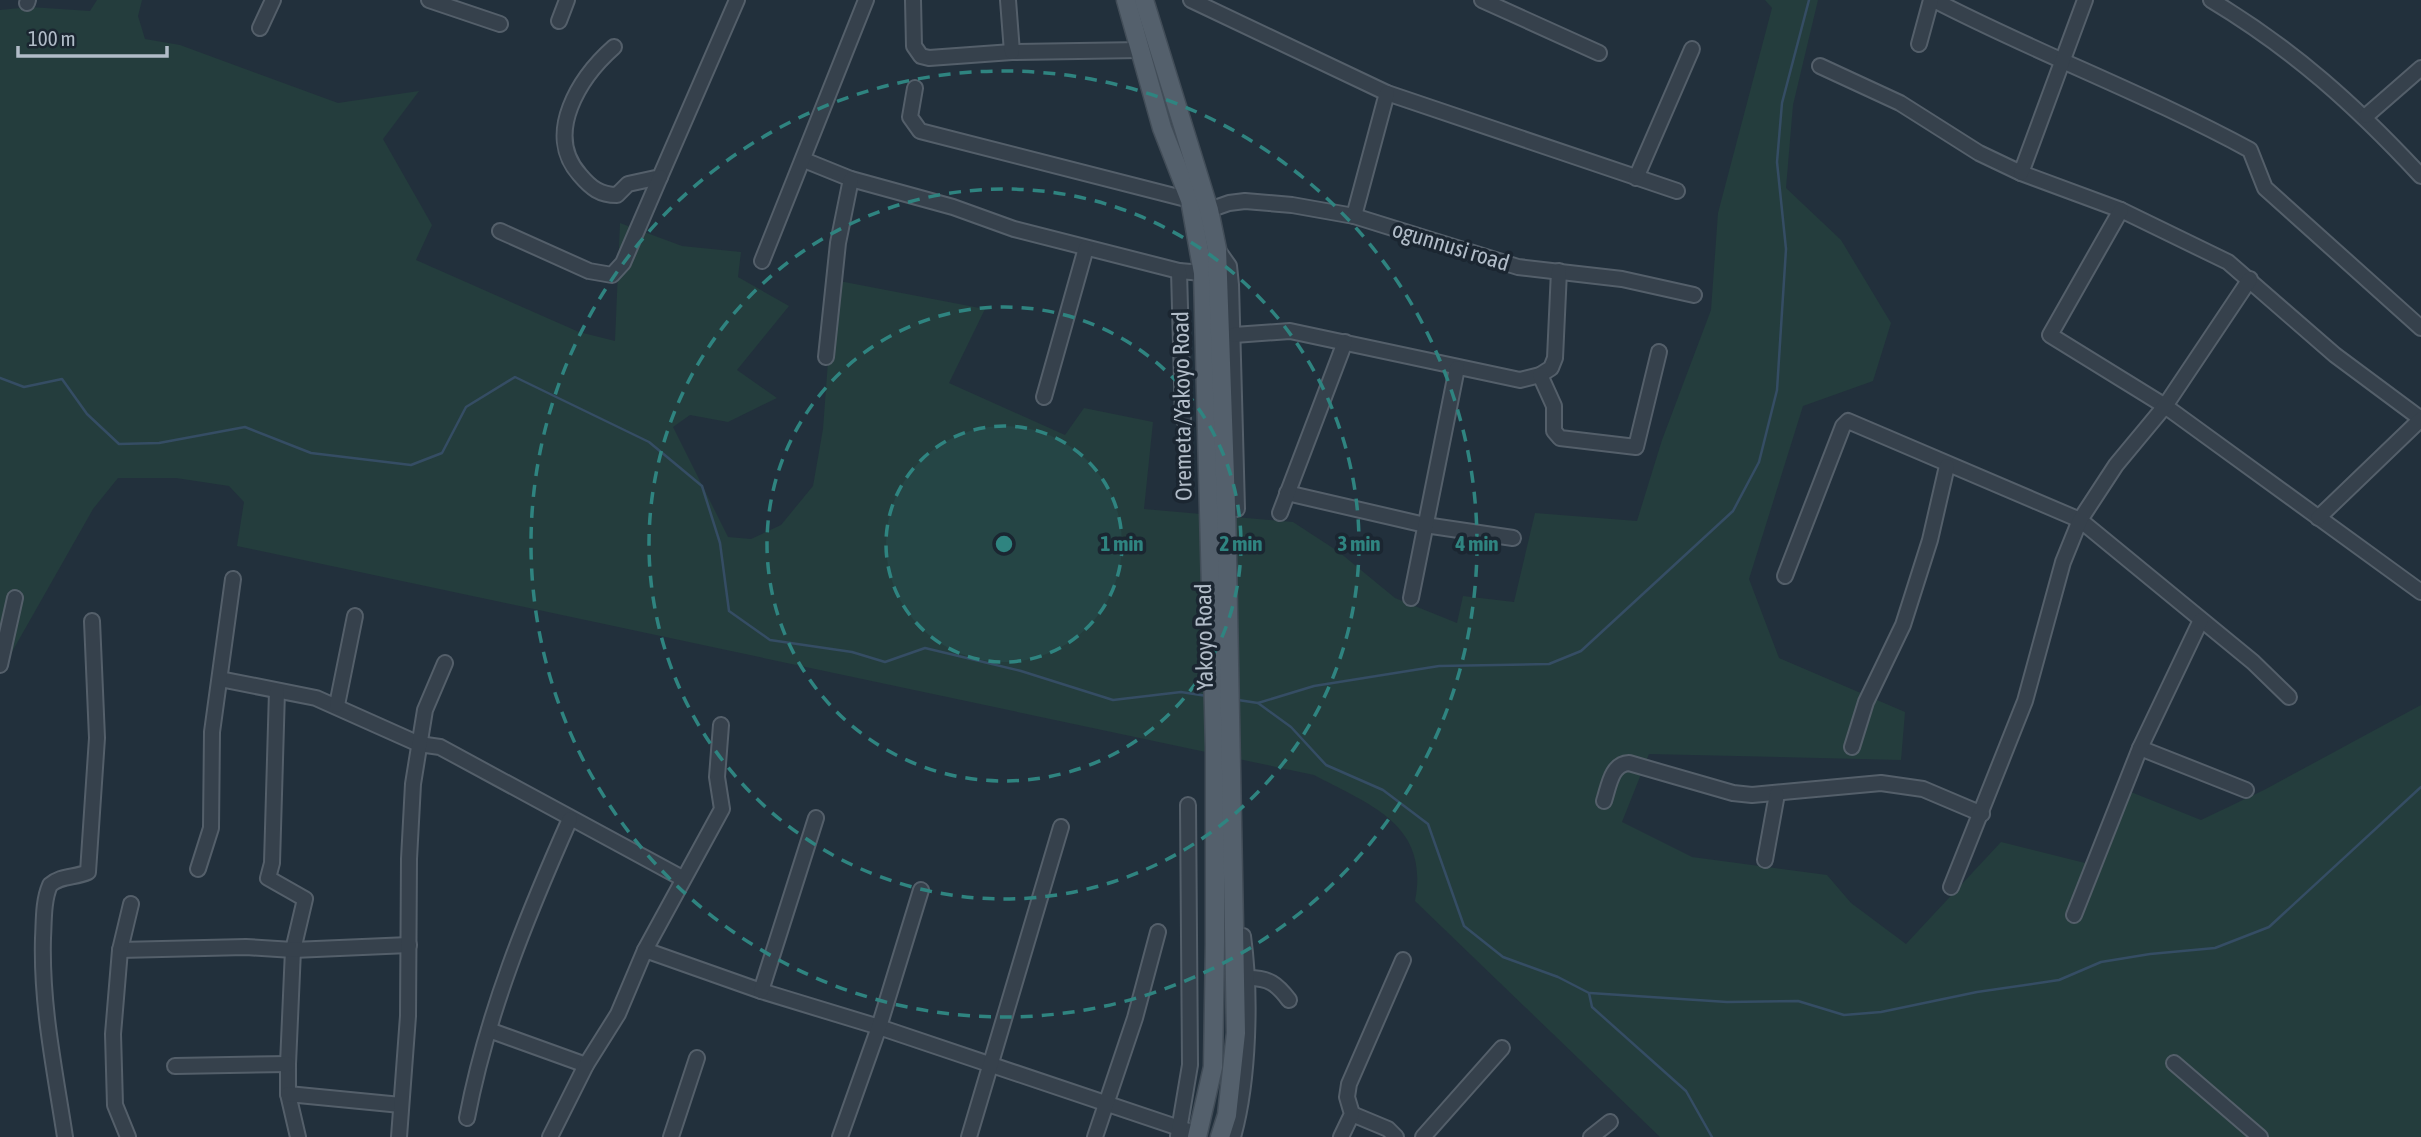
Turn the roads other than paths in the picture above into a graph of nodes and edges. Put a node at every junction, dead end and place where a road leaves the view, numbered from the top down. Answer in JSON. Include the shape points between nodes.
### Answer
{"nodes":[{"id":1,"x":273,"y":0,"type":"edge"},
{"id":2,"x":429,"y":0,"type":"edge"},
{"id":3,"x":567,"y":0,"type":"edge"},
{"id":4,"x":737,"y":0,"type":"edge"},
{"id":5,"x":866,"y":0,"type":"edge"},
{"id":6,"x":913,"y":0,"type":"edge"},
{"id":7,"x":1008,"y":0,"type":"edge"},
{"id":8,"x":1126,"y":0,"type":"edge"},
{"id":9,"x":1144,"y":0,"type":"edge"},
{"id":10,"x":1191,"y":0,"type":"edge"},
{"id":11,"x":1482,"y":0,"type":"edge"},
{"id":12,"x":1933,"y":0,"type":"edge"},
{"id":13,"x":2085,"y":0,"type":"edge"},
{"id":14,"x":2211,"y":0,"type":"edge"},
{"id":15,"x":559,"y":21,"type":"dead end"},
{"id":16,"x":500,"y":24,"type":"dead end"},
{"id":17,"x":260,"y":28,"type":"dead end"},
{"id":18,"x":1919,"y":44,"type":"dead end"},
{"id":19,"x":614,"y":47,"type":"dead end"},
{"id":20,"x":1692,"y":49,"type":"dead end"},
{"id":21,"x":1141,"y":50,"type":"junction"},
{"id":22,"x":1012,"y":52,"type":"junction"},
{"id":23,"x":1599,"y":53,"type":"dead end"},
{"id":24,"x":2064,"y":60,"type":"junction"},
{"id":25,"x":1820,"y":66,"type":"dead end"},
{"id":26,"x":2421,"y":68,"type":"edge"},
{"id":27,"x":915,"y":88,"type":"dead end"},
{"id":28,"x":1387,"y":93,"type":"junction"},
{"id":29,"x":2366,"y":116,"type":"junction"},
{"id":30,"x":804,"y":160,"type":"junction"},
{"id":31,"x":2021,"y":173,"type":"junction"},
{"id":32,"x":2421,"y":176,"type":"edge"},
{"id":33,"x":660,"y":177,"type":"junction"},
{"id":34,"x":1636,"y":178,"type":"junction"},
{"id":35,"x":851,"y":179,"type":"junction"},
{"id":36,"x":1677,"y":191,"type":"dead end"},
{"id":37,"x":1190,"y":200,"type":"junction"},
{"id":38,"x":2121,"y":209,"type":"junction"},
{"id":39,"x":1209,"y":210,"type":"junction"},
{"id":40,"x":1354,"y":216,"type":"junction"},
{"id":41,"x":499,"y":231,"type":"dead end"},
{"id":42,"x":1086,"y":248,"type":"junction"},
{"id":43,"x":1217,"y":249,"type":"junction"},
{"id":44,"x":762,"y":261,"type":"dead end"},
{"id":45,"x":1179,"y":271,"type":"junction"},
{"id":46,"x":1559,"y":271,"type":"junction"},
{"id":47,"x":1203,"y":273,"type":"junction"},
{"id":48,"x":2250,"y":279,"type":"junction"},
{"id":49,"x":1694,"y":295,"type":"dead end"},
{"id":50,"x":2421,"y":328,"type":"edge"},
{"id":51,"x":1234,"y":335,"type":"junction"},
{"id":52,"x":1345,"y":342,"type":"junction"},
{"id":53,"x":1659,"y":352,"type":"dead end"},
{"id":54,"x":826,"y":357,"type":"dead end"},
{"id":55,"x":1457,"y":368,"type":"junction"},
{"id":56,"x":1540,"y":375,"type":"junction"},
{"id":57,"x":1214,"y":391,"type":"junction"},
{"id":58,"x":1044,"y":397,"type":"dead end"},
{"id":59,"x":2165,"y":406,"type":"junction"},
{"id":60,"x":1182,"y":419,"type":"dead end"},
{"id":61,"x":2421,"y":419,"type":"edge"},
{"id":62,"x":1947,"y":466,"type":"junction"},
{"id":63,"x":1287,"y":493,"type":"junction"},
{"id":64,"x":1237,"y":509,"type":"dead end"},
{"id":65,"x":1280,"y":513,"type":"dead end"},
{"id":66,"x":2318,"y":518,"type":"junction"},
{"id":67,"x":2080,"y":520,"type":"junction"},
{"id":68,"x":1425,"y":525,"type":"junction"},
{"id":69,"x":1513,"y":538,"type":"dead end"},
{"id":70,"x":1785,"y":576,"type":"dead end"},
{"id":71,"x":233,"y":579,"type":"dead end"},
{"id":72,"x":2421,"y":592,"type":"edge"},
{"id":73,"x":15,"y":598,"type":"dead end"},
{"id":74,"x":1411,"y":598,"type":"dead end"},
{"id":75,"x":355,"y":616,"type":"dead end"},
{"id":76,"x":2201,"y":620,"type":"junction"},
{"id":77,"x":92,"y":621,"type":"dead end"},
{"id":78,"x":445,"y":663,"type":"dead end"},
{"id":79,"x":0,"y":665,"type":"edge"},
{"id":80,"x":220,"y":678,"type":"junction"},
{"id":81,"x":277,"y":691,"type":"junction"},
{"id":82,"x":2289,"y":696,"type":"dead end"},
{"id":83,"x":337,"y":705,"type":"junction"},
{"id":84,"x":721,"y":725,"type":"dead end"},
{"id":85,"x":419,"y":744,"type":"junction"},
{"id":86,"x":1852,"y":747,"type":"dead end"},
{"id":87,"x":2140,"y":748,"type":"junction"},
{"id":88,"x":2246,"y":790,"type":"dead end"},
{"id":89,"x":1777,"y":794,"type":"junction"},
{"id":90,"x":1604,"y":801,"type":"dead end"},
{"id":91,"x":1188,"y":805,"type":"dead end"},
{"id":92,"x":1982,"y":814,"type":"junction"},
{"id":93,"x":816,"y":818,"type":"dead end"},
{"id":94,"x":570,"y":819,"type":"junction"},
{"id":95,"x":1061,"y":827,"type":"dead end"},
{"id":96,"x":1765,"y":860,"type":"dead end"},
{"id":97,"x":198,"y":869,"type":"dead end"},
{"id":98,"x":682,"y":878,"type":"junction"},
{"id":99,"x":1951,"y":887,"type":"dead end"},
{"id":100,"x":921,"y":890,"type":"dead end"},
{"id":101,"x":131,"y":904,"type":"dead end"},
{"id":102,"x":2074,"y":915,"type":"dead end"},
{"id":103,"x":1158,"y":932,"type":"dead end"},
{"id":104,"x":1242,"y":936,"type":"dead end"},
{"id":105,"x":410,"y":945,"type":"junction"},
{"id":106,"x":120,"y":950,"type":"junction"},
{"id":107,"x":293,"y":950,"type":"junction"},
{"id":108,"x":645,"y":950,"type":"junction"},
{"id":109,"x":1404,"y":960,"type":"dead end"},
{"id":110,"x":1248,"y":978,"type":"junction"},
{"id":111,"x":761,"y":991,"type":"junction"},
{"id":112,"x":1289,"y":1000,"type":"dead end"},
{"id":113,"x":879,"y":1027,"type":"junction"},
{"id":114,"x":489,"y":1030,"type":"junction"},
{"id":115,"x":1502,"y":1048,"type":"dead end"},
{"id":116,"x":697,"y":1058,"type":"dead end"},
{"id":117,"x":2174,"y":1063,"type":"dead end"},
{"id":118,"x":288,"y":1064,"type":"junction"},
{"id":119,"x":586,"y":1065,"type":"junction"},
{"id":120,"x":175,"y":1066,"type":"dead end"},
{"id":121,"x":992,"y":1066,"type":"junction"},
{"id":122,"x":288,"y":1094,"type":"junction"},
{"id":123,"x":1105,"y":1103,"type":"junction"},
{"id":124,"x":401,"y":1105,"type":"junction"},
{"id":125,"x":1352,"y":1114,"type":"junction"},
{"id":126,"x":467,"y":1118,"type":"dead end"},
{"id":127,"x":1610,"y":1122,"type":"dead end"},
{"id":128,"x":1188,"y":1134,"type":"edge"},
{"id":129,"x":65,"y":1137,"type":"edge"},
{"id":130,"x":128,"y":1137,"type":"edge"},
{"id":131,"x":298,"y":1137,"type":"edge"},
{"id":132,"x":399,"y":1137,"type":"edge"},
{"id":133,"x":550,"y":1137,"type":"edge"},
{"id":134,"x":671,"y":1137,"type":"edge"},
{"id":135,"x":840,"y":1137,"type":"edge"},
{"id":136,"x":969,"y":1137,"type":"edge"},
{"id":137,"x":1095,"y":1137,"type":"edge"},
{"id":138,"x":1220,"y":1137,"type":"edge"},
{"id":139,"x":1233,"y":1137,"type":"edge"},
{"id":140,"x":1341,"y":1137,"type":"edge"},
{"id":141,"x":1396,"y":1137,"type":"edge"},
{"id":142,"x":1423,"y":1137,"type":"edge"},
{"id":143,"x":1591,"y":1137,"type":"edge"},
{"id":144,"x":2260,"y":1137,"type":"edge"}],
"edges":[{"from":1,"to":17,"type":"street"},
{"from":2,"to":16,"type":"street"},
{"from":3,"to":15,"type":"street"},
{"from":4,"to":33,"type":"street"},
{"from":5,"to":30,"type":"street"},
{"from":6,"to":22,"type":"street","via":[[914,46],[921,56]]},
{"from":7,"to":22,"type":"street"},
{"from":8,"to":21,"type":"main road","name":"Oremeta/Yakoyo Road"},
{"from":9,"to":39,"type":"main road","name":"Yakoyo Road"},
{"from":10,"to":28,"type":"street"},
{"from":11,"to":23,"type":"street"},
{"from":12,"to":18,"type":"street"},
{"from":12,"to":24,"type":"street"},
{"from":13,"to":24,"type":"street"},
{"from":14,"to":29,"type":"street","via":[[2300,60]]},
{"from":19,"to":33,"type":"street","via":[[587,75],[566,118],[566,155],[594,190],[607,195],[617,195],[628,184]]},
{"from":20,"to":34,"type":"street"},
{"from":21,"to":22,"type":"street"},
{"from":21,"to":37,"type":"main road","name":"Oremeta/Yakoyo Road","via":[[1162,128]]},
{"from":24,"to":31,"type":"street"},
{"from":24,"to":50,"type":"street","via":[[2199,121],[2250,150],[2263,186]]},
{"from":25,"to":31,"type":"street","via":[[1900,103],[1979,153]]},
{"from":26,"to":29,"type":"street"},
{"from":27,"to":37,"type":"street","via":[[910,117],[920,131]]},
{"from":28,"to":34,"type":"street"},
{"from":28,"to":40,"type":"street"},
{"from":29,"to":32,"type":"street"},
{"from":30,"to":35,"type":"street"},
{"from":30,"to":44,"type":"street"},
{"from":31,"to":38,"type":"street"},
{"from":33,"to":41,"type":"street","via":[[623,263],[612,275],[589,271]]},
{"from":34,"to":36,"type":"street"},
{"from":35,"to":42,"type":"street"},
{"from":35,"to":54,"type":"street","via":[[838,243]]},
{"from":37,"to":47,"type":"main road","name":"Oremeta/Yakoyo Road"},
{"from":38,"to":48,"type":"street","via":[[2195,244]]},
{"from":38,"to":59,"type":"street","via":[[2050,335]]},
{"from":39,"to":40,"type":"street","name":"ogunnusi road","via":[[1245,201]]},
{"from":39,"to":43,"type":"main road","name":"Yakoyo Road"},
{"from":40,"to":46,"type":"street","name":"ogunnusi road","via":[[1518,267]]},
{"from":42,"to":45,"type":"street"},
{"from":42,"to":58,"type":"street"},
{"from":43,"to":51,"type":"street","via":[[1229,266]]},
{"from":43,"to":57,"type":"main road","name":"Yakoyo Road"},
{"from":45,"to":47,"type":"street"},
{"from":45,"to":60,"type":"street"},
{"from":46,"to":49,"type":"street","name":"ogunnusi road"},
{"from":46,"to":56,"type":"street","via":[[1555,358],[1551,368]]},
{"from":47,"to":57,"type":"main road","name":"Oremeta/Yakoyo Road"},
{"from":48,"to":59,"type":"street"},
{"from":48,"to":61,"type":"street","via":[[2334,355]]},
{"from":51,"to":52,"type":"street","via":[[1290,331]]},
{"from":51,"to":64,"type":"street"},
{"from":52,"to":55,"type":"street"},
{"from":52,"to":63,"type":"street"},
{"from":53,"to":56,"type":"street","via":[[1636,447],[1560,438],[1554,431],[1554,407]]},
{"from":55,"to":56,"type":"street","via":[[1520,380]]},
{"from":55,"to":68,"type":"street"},
{"from":57,"to":128,"type":"main road","name":"Oremeta/Yakoyo Road","via":[[1213,1067]]},
{"from":57,"to":138,"type":"main road","name":"Yakoyo Road","via":[[1236,1033],[1227,1115]]},
{"from":59,"to":66,"type":"street"},
{"from":59,"to":67,"type":"street","via":[[2116,465]]},
{"from":61,"to":66,"type":"street"},
{"from":62,"to":67,"type":"street"},
{"from":62,"to":70,"type":"street","via":[[1848,421]]},
{"from":62,"to":86,"type":"street","via":[[1903,625],[1866,702]]},
{"from":63,"to":65,"type":"street"},
{"from":63,"to":68,"type":"street"},
{"from":66,"to":72,"type":"street"},
{"from":67,"to":76,"type":"street"},
{"from":67,"to":92,"type":"street","via":[[2063,562],[2025,701]]},
{"from":68,"to":69,"type":"street"},
{"from":68,"to":74,"type":"street"},
{"from":71,"to":80,"type":"street"},
{"from":73,"to":79,"type":"street"},
{"from":75,"to":83,"type":"street"},
{"from":76,"to":82,"type":"street"},
{"from":76,"to":87,"type":"street"},
{"from":77,"to":129,"type":"street","via":[[97,738],[88,872],[50,885],[44,922],[42,974]]},
{"from":78,"to":85,"type":"street","via":[[425,710]]},
{"from":80,"to":81,"type":"street"},
{"from":80,"to":97,"type":"street","via":[[212,732],[211,828]]},
{"from":81,"to":83,"type":"street"},
{"from":81,"to":107,"type":"street","via":[[268,878],[305,900]]},
{"from":83,"to":85,"type":"street"},
{"from":84,"to":98,"type":"street","via":[[717,777],[722,809]]},
{"from":85,"to":94,"type":"street","via":[[440,747],[481,767]]},
{"from":85,"to":105,"type":"street","via":[[409,848]]},
{"from":87,"to":88,"type":"street"},
{"from":87,"to":102,"type":"street"},
{"from":89,"to":90,"type":"street","via":[[1733,793],[1629,763],[1615,769]]},
{"from":89,"to":92,"type":"street","via":[[1881,783],[1909,786]]},
{"from":89,"to":96,"type":"street"},
{"from":91,"to":128,"type":"street"},
{"from":92,"to":99,"type":"street"},
{"from":93,"to":111,"type":"street"},
{"from":94,"to":98,"type":"street"},
{"from":94,"to":114,"type":"street","via":[[528,913]]},
{"from":95,"to":121,"type":"street"},
{"from":98,"to":108,"type":"street"},
{"from":100,"to":113,"type":"street"},
{"from":101,"to":106,"type":"street"},
{"from":103,"to":123,"type":"street"},
{"from":104,"to":110,"type":"street"},
{"from":105,"to":107,"type":"street"},
{"from":105,"to":124,"type":"street"},
{"from":106,"to":107,"type":"street"},
{"from":106,"to":130,"type":"street","via":[[113,1034],[115,1105]]},
{"from":107,"to":118,"type":"street"},
{"from":108,"to":111,"type":"street"},
{"from":108,"to":119,"type":"street","via":[[618,1014]]},
{"from":109,"to":125,"type":"street","via":[[1349,1084]]},
{"from":110,"to":112,"type":"street","via":[[1265,978],[1278,985]]},
{"from":110,"to":139,"type":"street","via":[[1245,1049]]},
{"from":111,"to":113,"type":"street"},
{"from":113,"to":121,"type":"street"},
{"from":113,"to":135,"type":"street"},
{"from":114,"to":119,"type":"street"},
{"from":114,"to":126,"type":"street"},
{"from":115,"to":142,"type":"street"},
{"from":116,"to":134,"type":"street"},
{"from":117,"to":144,"type":"street"},
{"from":118,"to":120,"type":"street"},
{"from":118,"to":122,"type":"street"},
{"from":119,"to":133,"type":"street"},
{"from":121,"to":123,"type":"street"},
{"from":121,"to":136,"type":"street"},
{"from":122,"to":124,"type":"street"},
{"from":122,"to":131,"type":"street"},
{"from":123,"to":128,"type":"street"},
{"from":123,"to":137,"type":"street"},
{"from":124,"to":132,"type":"street"},
{"from":125,"to":140,"type":"street"},
{"from":125,"to":141,"type":"street"},
{"from":127,"to":143,"type":"street"}]}
